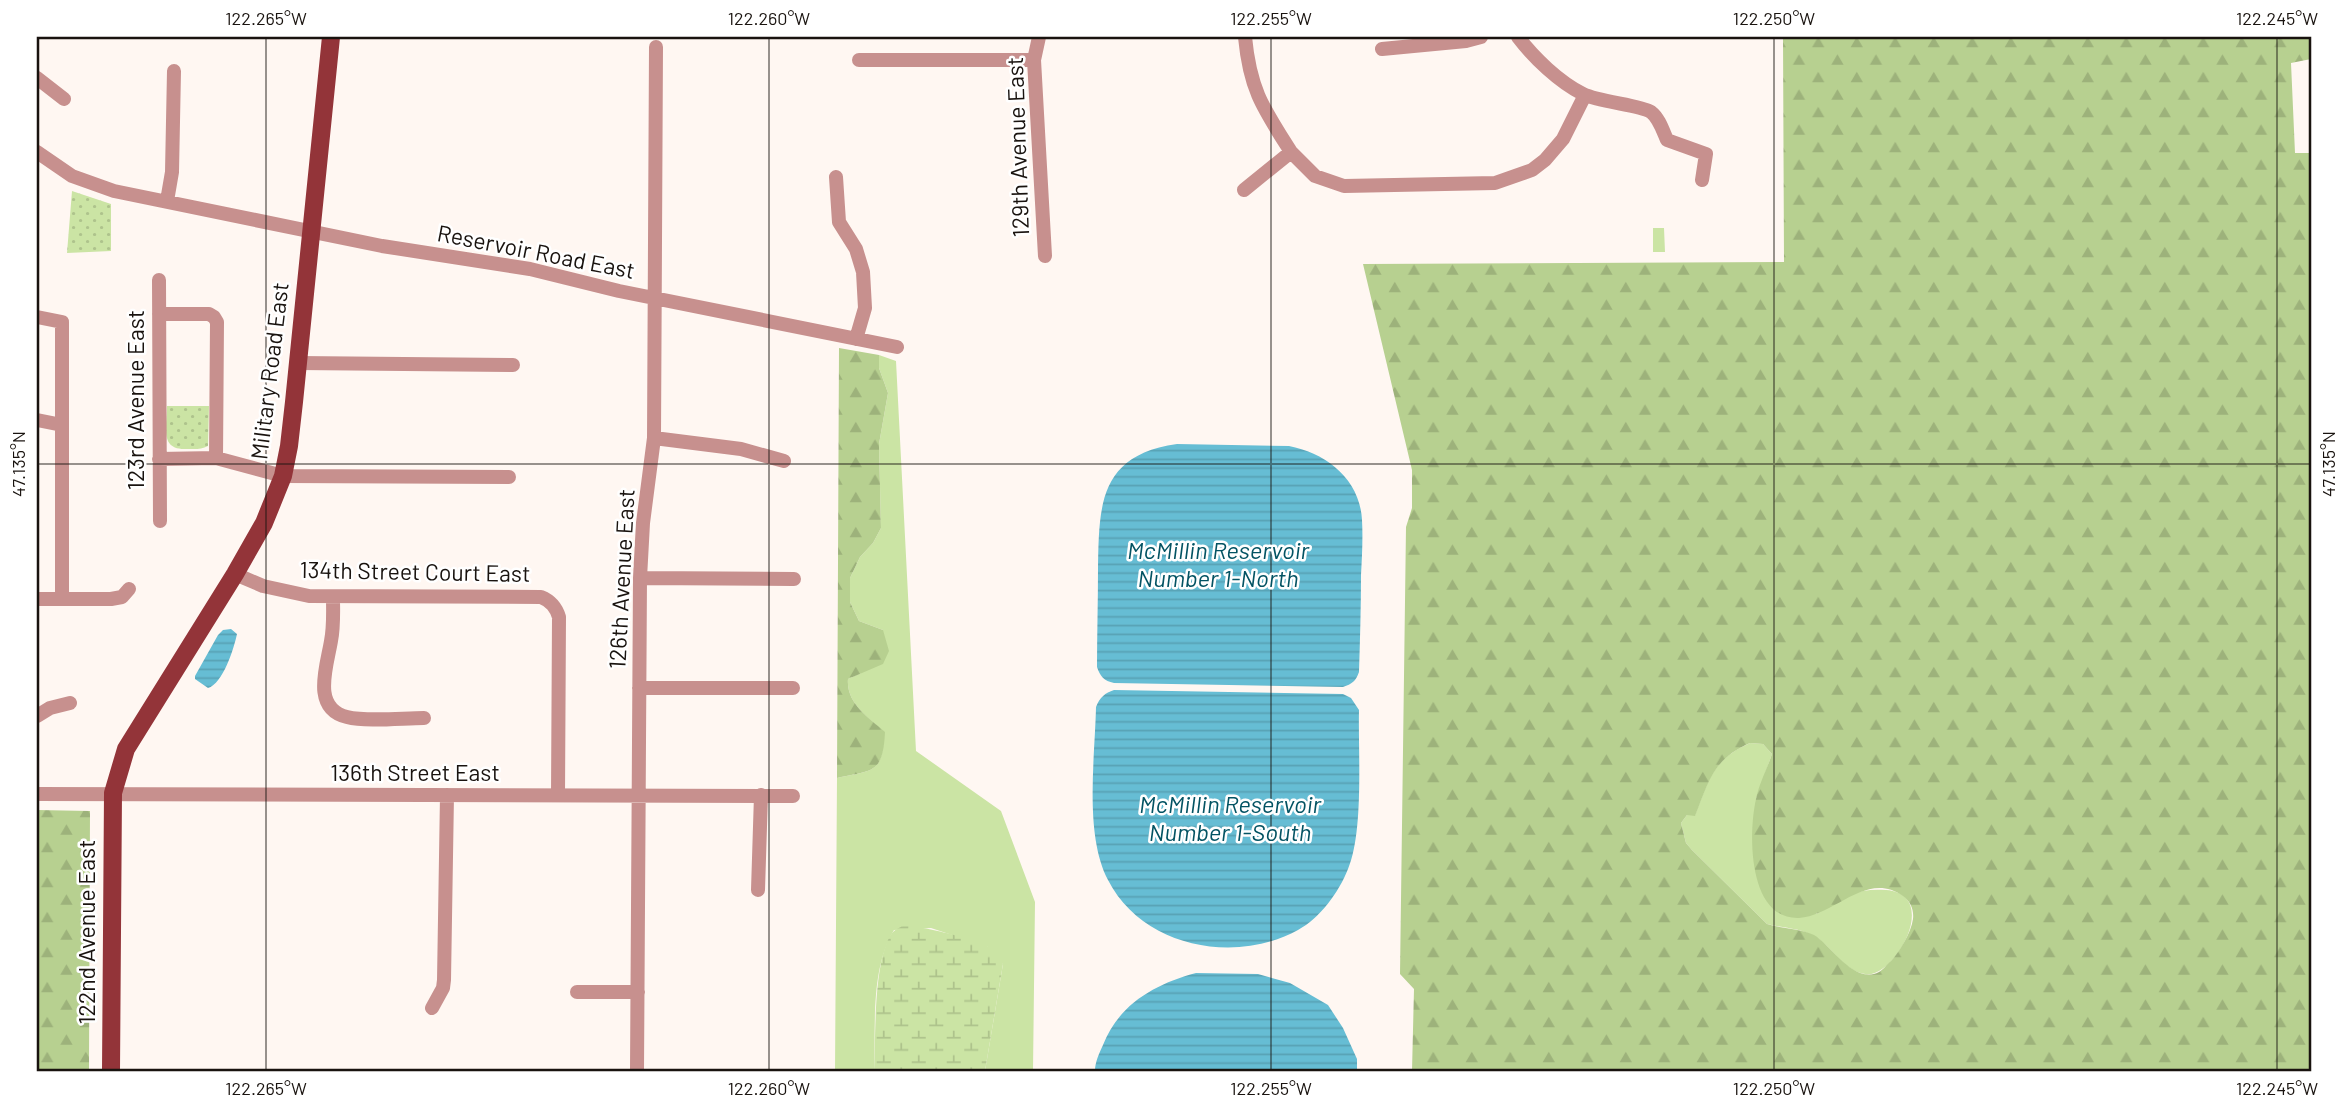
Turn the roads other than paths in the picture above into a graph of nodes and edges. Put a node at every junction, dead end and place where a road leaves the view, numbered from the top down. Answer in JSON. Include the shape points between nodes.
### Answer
{"nodes":[{"id":1,"x":331,"y":37,"type":"edge"},
{"id":2,"x":1039,"y":37,"type":"edge"},
{"id":3,"x":1245,"y":37,"type":"edge"},
{"id":4,"x":1480,"y":37,"type":"edge"},
{"id":5,"x":1518,"y":37,"type":"edge"},
{"id":6,"x":656,"y":47,"type":"dead end"},
{"id":7,"x":1382,"y":49,"type":"dead end"},
{"id":8,"x":859,"y":60,"type":"dead end"},
{"id":9,"x":1034,"y":60,"type":"junction"},
{"id":10,"x":174,"y":71,"type":"dead end"},
{"id":11,"x":37,"y":78,"type":"edge"},
{"id":12,"x":1585,"y":95,"type":"junction"},
{"id":13,"x":64,"y":99,"type":"dead end"},
{"id":14,"x":37,"y":152,"type":"edge"},
{"id":15,"x":1291,"y":152,"type":"junction"},
{"id":16,"x":836,"y":177,"type":"dead end"},
{"id":17,"x":1702,"y":180,"type":"dead end"},
{"id":18,"x":1244,"y":190,"type":"dead end"},
{"id":19,"x":167,"y":201,"type":"junction"},
{"id":20,"x":310,"y":233,"type":"junction"},
{"id":21,"x":1045,"y":256,"type":"dead end"},
{"id":22,"x":159,"y":280,"type":"dead end"},
{"id":23,"x":654,"y":297,"type":"junction"},
{"id":24,"x":159,"y":314,"type":"junction"},
{"id":25,"x":37,"y":317,"type":"edge"},
{"id":26,"x":856,"y":339,"type":"junction"},
{"id":27,"x":897,"y":347,"type":"dead end"},
{"id":28,"x":298,"y":363,"type":"junction"},
{"id":29,"x":513,"y":365,"type":"dead end"},
{"id":30,"x":37,"y":420,"type":"edge"},
{"id":31,"x":62,"y":425,"type":"junction"},
{"id":32,"x":654,"y":438,"type":"junction"},
{"id":33,"x":216,"y":458,"type":"junction"},
{"id":34,"x":159,"y":459,"type":"junction"},
{"id":35,"x":785,"y":461,"type":"dead end"},
{"id":36,"x":283,"y":476,"type":"junction"},
{"id":37,"x":509,"y":477,"type":"dead end"},
{"id":38,"x":160,"y":521,"type":"dead end"},
{"id":39,"x":234,"y":574,"type":"junction"},
{"id":40,"x":640,"y":578,"type":"junction"},
{"id":41,"x":794,"y":579,"type":"dead end"},
{"id":42,"x":129,"y":589,"type":"dead end"},
{"id":43,"x":333,"y":597,"type":"junction"},
{"id":44,"x":37,"y":599,"type":"edge"},
{"id":45,"x":62,"y":599,"type":"junction"},
{"id":46,"x":639,"y":688,"type":"junction"},
{"id":47,"x":793,"y":688,"type":"dead end"},
{"id":48,"x":70,"y":704,"type":"dead end"},
{"id":49,"x":37,"y":716,"type":"edge"},
{"id":50,"x":424,"y":718,"type":"dead end"},
{"id":51,"x":113,"y":793,"type":"junction"},
{"id":52,"x":37,"y":794,"type":"edge"},
{"id":53,"x":447,"y":795,"type":"junction"},
{"id":54,"x":558,"y":795,"type":"junction"},
{"id":55,"x":639,"y":795,"type":"junction"},
{"id":56,"x":761,"y":795,"type":"junction"},
{"id":57,"x":793,"y":796,"type":"dead end"},
{"id":58,"x":758,"y":890,"type":"dead end"},
{"id":59,"x":577,"y":992,"type":"dead end"},
{"id":60,"x":638,"y":992,"type":"junction"},
{"id":61,"x":432,"y":1008,"type":"dead end"},
{"id":62,"x":111,"y":1071,"type":"edge"},
{"id":63,"x":637,"y":1071,"type":"edge"}],
"edges":[{"from":1,"to":20,"type":"main road","name":"Military Road East"},
{"from":2,"to":9,"type":"street","name":"129th Avenue East"},
{"from":3,"to":15,"type":"street","via":[[1259,101]]},
{"from":4,"to":7,"type":"street"},
{"from":5,"to":12,"type":"street","via":[[1571,88]]},
{"from":6,"to":23,"type":"street","name":"126th Avenue East"},
{"from":8,"to":9,"type":"street"},
{"from":9,"to":21,"type":"street","name":"129th Avenue East"},
{"from":10,"to":19,"type":"street"},
{"from":11,"to":13,"type":"street"},
{"from":12,"to":15,"type":"street","via":[[1563,139],[1545,160],[1532,170],[1495,183],[1344,186],[1315,176]]},
{"from":12,"to":17,"type":"street","via":[[1653,113],[1667,140],[1706,154]]},
{"from":14,"to":19,"type":"street","name":"Reservoir Road East","via":[[90,184]]},
{"from":15,"to":18,"type":"street"},
{"from":16,"to":26,"type":"street","via":[[839,222],[856,249],[863,272],[865,309]]},
{"from":19,"to":20,"type":"street","name":"Reservoir Road East"},
{"from":20,"to":23,"type":"street","name":"Reservoir Road East","via":[[508,265]]},
{"from":20,"to":28,"type":"main road","name":"Military Road East"},
{"from":22,"to":24,"type":"street","name":"123rd Avenue East"},
{"from":23,"to":26,"type":"street","name":"Reservoir Road East"},
{"from":23,"to":32,"type":"street","name":"126th Avenue East"},
{"from":24,"to":33,"type":"street","via":[[209,314],[217,322]]},
{"from":24,"to":34,"type":"street","name":"123rd Avenue East"},
{"from":25,"to":31,"type":"street","via":[[62,322]]},
{"from":26,"to":27,"type":"street","name":"Reservoir Road East"},
{"from":28,"to":29,"type":"street"},
{"from":28,"to":36,"type":"main road","name":"Military Road East"},
{"from":30,"to":31,"type":"street"},
{"from":31,"to":45,"type":"street"},
{"from":32,"to":35,"type":"street","via":[[741,449]]},
{"from":32,"to":40,"type":"street","name":"126th Avenue East"},
{"from":33,"to":34,"type":"street"},
{"from":33,"to":36,"type":"street"},
{"from":34,"to":38,"type":"street","name":"123rd Avenue East"},
{"from":36,"to":37,"type":"street"},
{"from":36,"to":39,"type":"main road","name":"Military Road East","via":[[264,523]]},
{"from":39,"to":43,"type":"street","name":"134th Street Court East","via":[[284,592]]},
{"from":39,"to":51,"type":"main road","name":"Military Road East","via":[[126,748]]},
{"from":40,"to":41,"type":"street"},
{"from":40,"to":46,"type":"street","name":"126th Avenue East"},
{"from":42,"to":45,"type":"street","via":[[122,597],[111,599]]},
{"from":43,"to":50,"type":"street","via":[[323,690],[332,709],[354,718]]},
{"from":43,"to":54,"type":"street","name":"134th Street Court East","via":[[541,597],[552,604],[559,617]]},
{"from":44,"to":45,"type":"street"},
{"from":46,"to":47,"type":"street"},
{"from":46,"to":55,"type":"street","name":"126th Avenue East"},
{"from":48,"to":49,"type":"street"},
{"from":51,"to":52,"type":"street","name":"136th Street East"},
{"from":51,"to":53,"type":"street","name":"136th Street East"},
{"from":51,"to":62,"type":"main road","name":"122nd Avenue East"},
{"from":53,"to":54,"type":"street","name":"136th Street East"},
{"from":53,"to":61,"type":"street","via":[[444,980]]},
{"from":54,"to":55,"type":"street","name":"136th Street East"},
{"from":55,"to":56,"type":"street","name":"136th Street East"},
{"from":55,"to":60,"type":"street","name":"126th Avenue East"},
{"from":56,"to":57,"type":"street","name":"136th Street East"},
{"from":56,"to":58,"type":"street"},
{"from":59,"to":60,"type":"street"},
{"from":60,"to":63,"type":"street","name":"126th Avenue East"}]}
